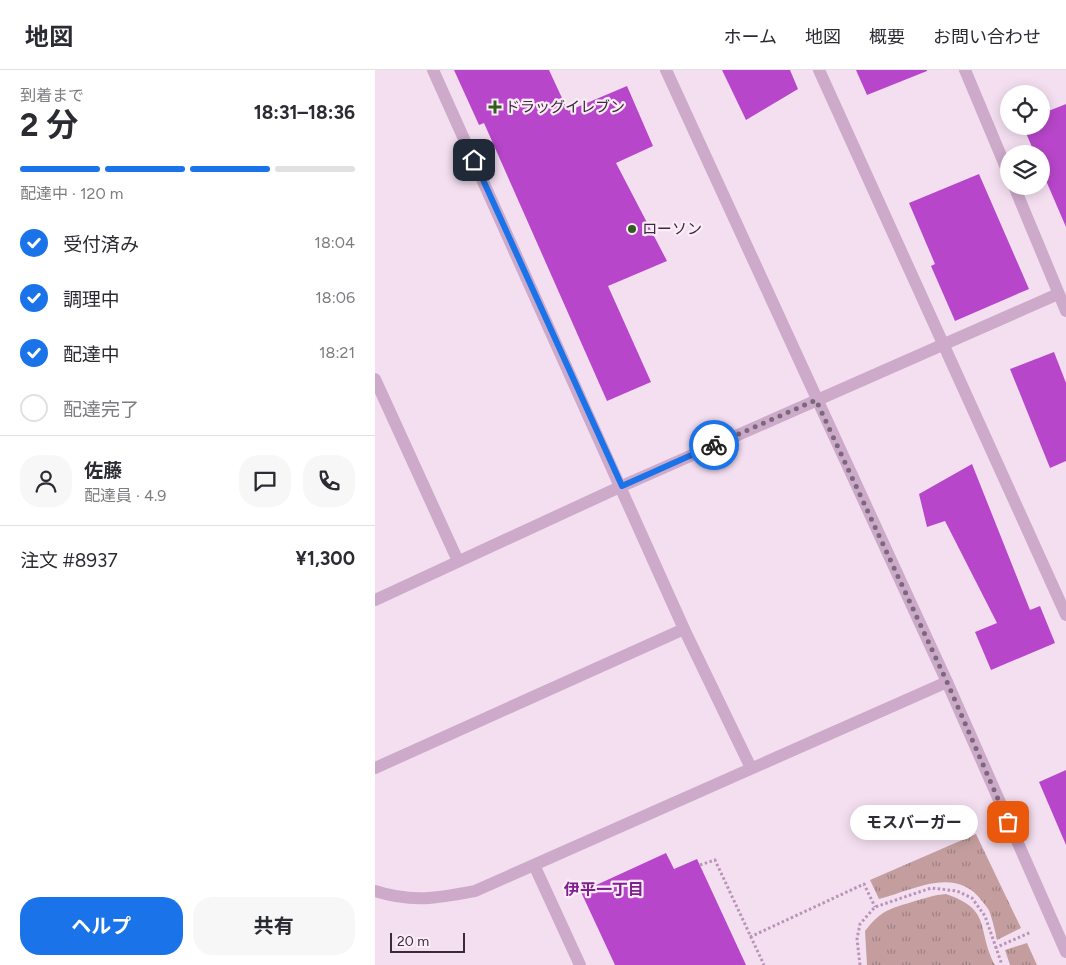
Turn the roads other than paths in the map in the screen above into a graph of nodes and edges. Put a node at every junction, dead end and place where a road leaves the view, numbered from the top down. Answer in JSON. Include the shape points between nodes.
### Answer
{"nodes":[{"id":1,"x":433,"y":70,"type":"edge"},
{"id":2,"x":666,"y":70,"type":"edge"},
{"id":3,"x":819,"y":70,"type":"edge"},
{"id":4,"x":965,"y":70,"type":"edge"},
{"id":5,"x":1000,"y":154,"type":"edge"},
{"id":6,"x":1017,"y":195,"type":"edge"},
{"id":7,"x":1058,"y":294,"type":"junction"},
{"id":8,"x":1066,"y":311,"type":"edge"},
{"id":9,"x":942,"y":343,"type":"junction"},
{"id":10,"x":375,"y":379,"type":"edge"},
{"id":11,"x":816,"y":400,"type":"junction"},
{"id":12,"x":622,"y":486,"type":"junction"},
{"id":13,"x":457,"y":560,"type":"junction"},
{"id":14,"x":375,"y":600,"type":"edge"},
{"id":15,"x":1066,"y":615,"type":"edge"},
{"id":16,"x":684,"y":629,"type":"junction"},
{"id":17,"x":947,"y":682,"type":"junction"},
{"id":18,"x":375,"y":768,"type":"edge"},
{"id":19,"x":751,"y":768,"type":"junction"},
{"id":20,"x":535,"y":867,"type":"junction"},
{"id":21,"x":375,"y":890,"type":"edge"},
{"id":22,"x":1060,"y":924,"type":"edge"},
{"id":23,"x":1066,"y":952,"type":"edge"},
{"id":24,"x":580,"y":965,"type":"edge"}],
"edges":[{"from":1,"to":12,"type":"street"},
{"from":2,"to":11,"type":"street"},
{"from":3,"to":9,"type":"street"},
{"from":4,"to":5,"type":"street"},
{"from":6,"to":7,"type":"street"},
{"from":7,"to":8,"type":"street"},
{"from":7,"to":9,"type":"street"},
{"from":9,"to":11,"type":"street"},
{"from":9,"to":15,"type":"street"},
{"from":10,"to":13,"type":"street"},
{"from":11,"to":12,"type":"street"},
{"from":11,"to":17,"type":"street"},
{"from":12,"to":13,"type":"street"},
{"from":12,"to":16,"type":"street"},
{"from":13,"to":14,"type":"street"},
{"from":16,"to":18,"type":"street"},
{"from":16,"to":19,"type":"street"},
{"from":17,"to":19,"type":"street"},
{"from":17,"to":22,"type":"street"},
{"from":19,"to":20,"type":"street"},
{"from":20,"to":21,"type":"street","via":[[475,891],[430,900],[402,898]]},
{"from":20,"to":24,"type":"street"},
{"from":22,"to":23,"type":"street"}]}
